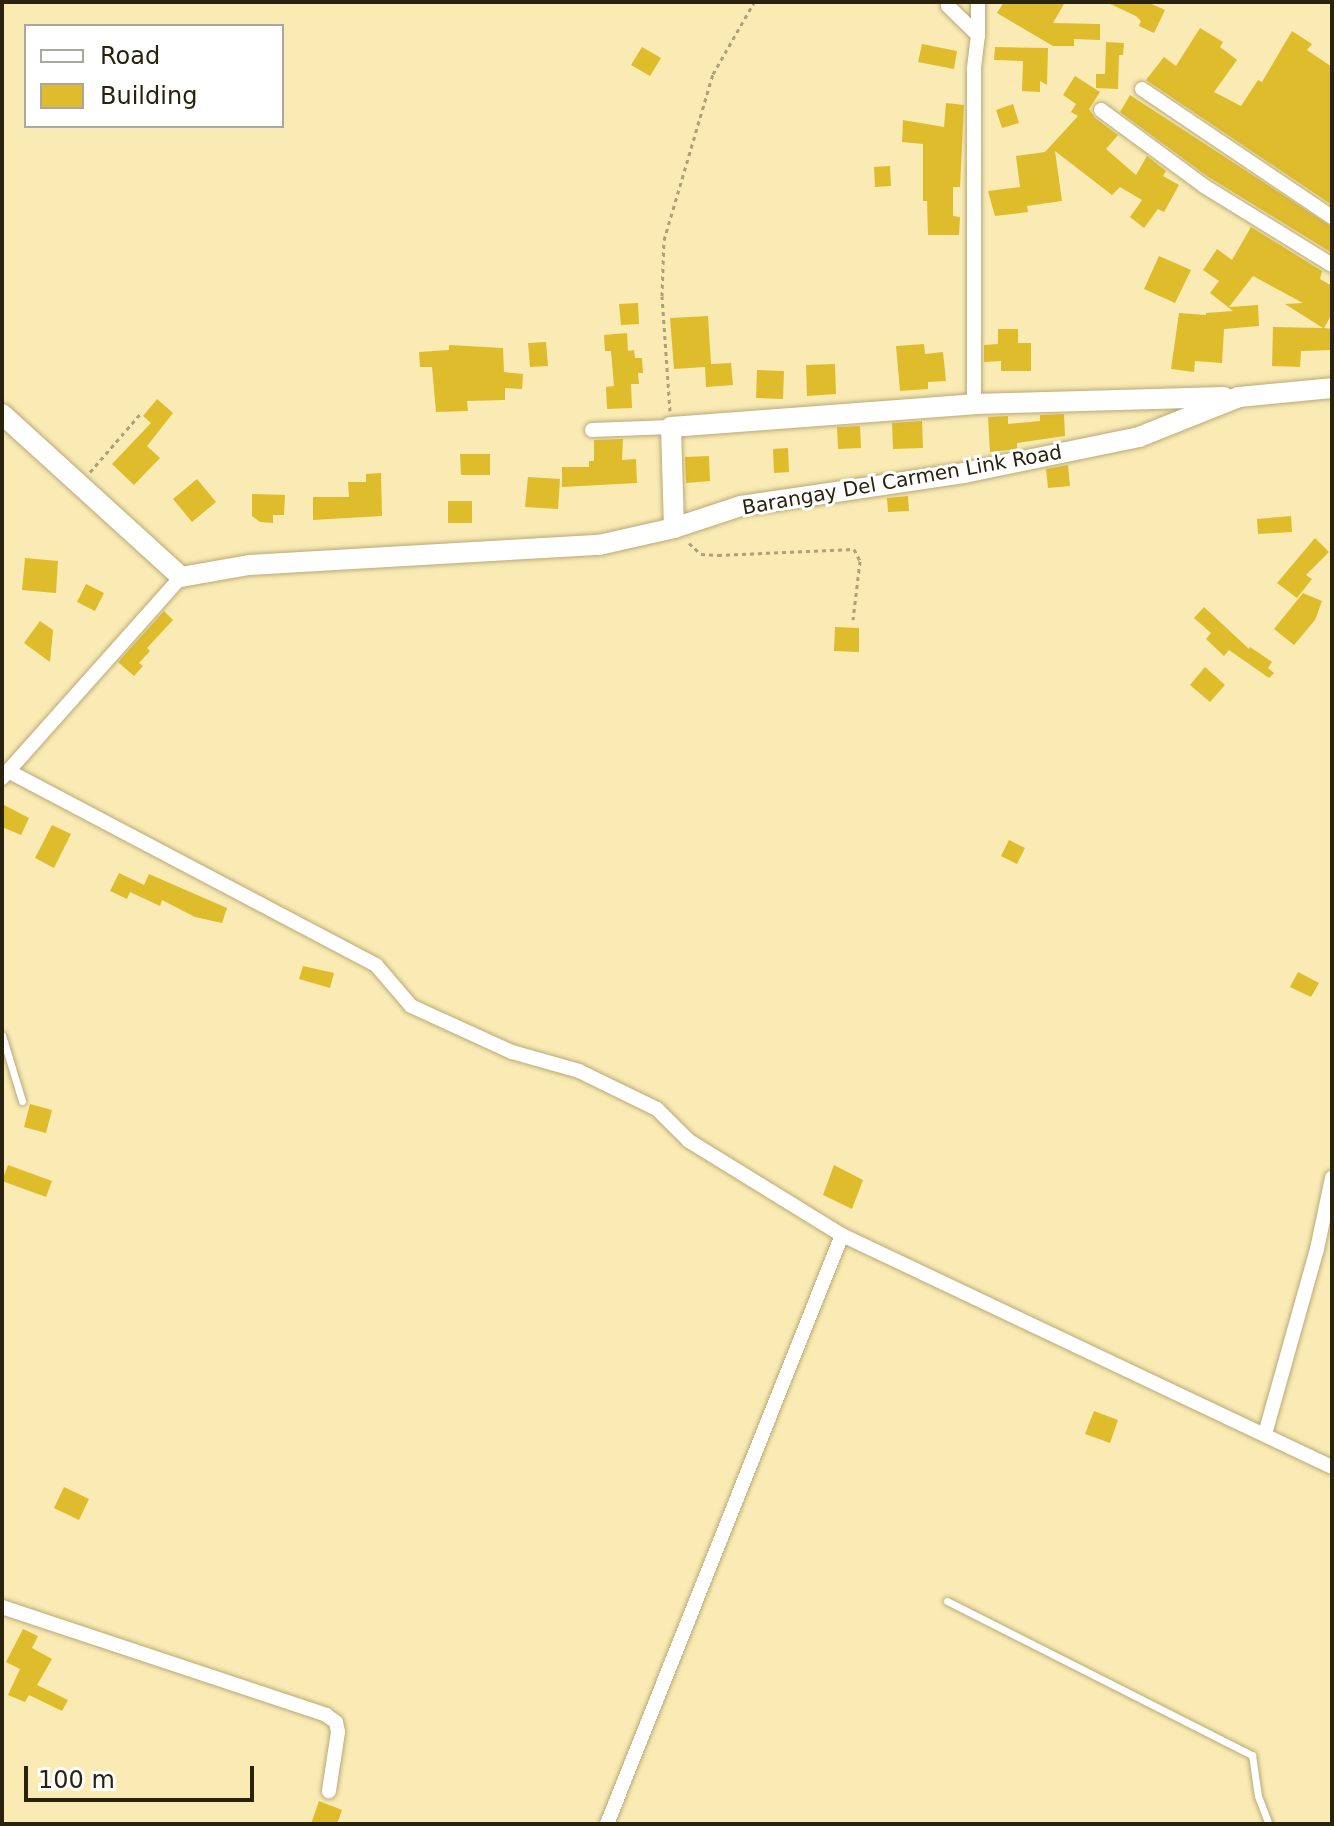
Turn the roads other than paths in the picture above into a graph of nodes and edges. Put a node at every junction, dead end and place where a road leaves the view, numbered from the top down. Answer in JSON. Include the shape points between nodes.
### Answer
{"nodes":[{"id":1,"x":978,"y":2,"type":"edge"},
{"id":2,"x":948,"y":6,"type":"dead end"},
{"id":3,"x":978,"y":35,"type":"junction"},
{"id":4,"x":1142,"y":89,"type":"dead end"},
{"id":5,"x":1101,"y":110,"type":"dead end"},
{"id":6,"x":1332,"y":217,"type":"edge"},
{"id":7,"x":1332,"y":265,"type":"edge"},
{"id":8,"x":1332,"y":388,"type":"edge"},
{"id":9,"x":1239,"y":397,"type":"junction"},
{"id":10,"x":974,"y":404,"type":"junction"},
{"id":11,"x":2,"y":414,"type":"edge"},
{"id":12,"x":671,"y":427,"type":"junction"},
{"id":13,"x":592,"y":430,"type":"dead end"},
{"id":14,"x":674,"y":528,"type":"junction"},
{"id":15,"x":181,"y":577,"type":"junction"},
{"id":16,"x":6,"y":775,"type":"edge"},
{"id":17,"x":2,"y":1035,"type":"edge"},
{"id":18,"x":22,"y":1101,"type":"dead end"},
{"id":19,"x":1332,"y":1178,"type":"edge"},
{"id":20,"x":842,"y":1235,"type":"junction"},
{"id":21,"x":1265,"y":1434,"type":"junction"},
{"id":22,"x":1332,"y":1467,"type":"edge"},
{"id":23,"x":947,"y":1601,"type":"dead end"},
{"id":24,"x":2,"y":1607,"type":"edge"},
{"id":25,"x":329,"y":1791,"type":"dead end"},
{"id":26,"x":607,"y":1824,"type":"edge"},
{"id":27,"x":1269,"y":1824,"type":"edge"}],
"edges":[{"from":1,"to":3,"type":"street"},
{"from":2,"to":3,"type":"street"},
{"from":3,"to":10,"type":"street"},
{"from":4,"to":6,"type":"street"},
{"from":5,"to":7,"type":"street","via":[[1204,186]]},
{"from":8,"to":9,"type":"street","name":"Barangay Del Carmen Link Road"},
{"from":9,"to":10,"type":"street"},
{"from":9,"to":14,"type":"street","name":"Barangay Del Carmen Link Road","via":[[1139,437],[964,473],[741,506]]},
{"from":10,"to":12,"type":"street"},
{"from":11,"to":15,"type":"street"},
{"from":12,"to":13,"type":"street"},
{"from":12,"to":14,"type":"street"},
{"from":14,"to":15,"type":"street","name":"Barangay Del Carmen Link Road","via":[[599,545],[249,565]]},
{"from":15,"to":16,"type":"street"},
{"from":16,"to":20,"type":"street","via":[[376,965],[411,1006],[512,1052],[579,1071],[657,1109],[689,1141]]},
{"from":17,"to":18,"type":"lane"},
{"from":19,"to":21,"type":"street"},
{"from":20,"to":21,"type":"street"},
{"from":20,"to":26,"type":"street"},
{"from":21,"to":22,"type":"street"},
{"from":23,"to":27,"type":"lane","via":[[1252,1755]]},
{"from":24,"to":25,"type":"street","via":[[326,1715],[336,1722],[338,1732]]}]}
